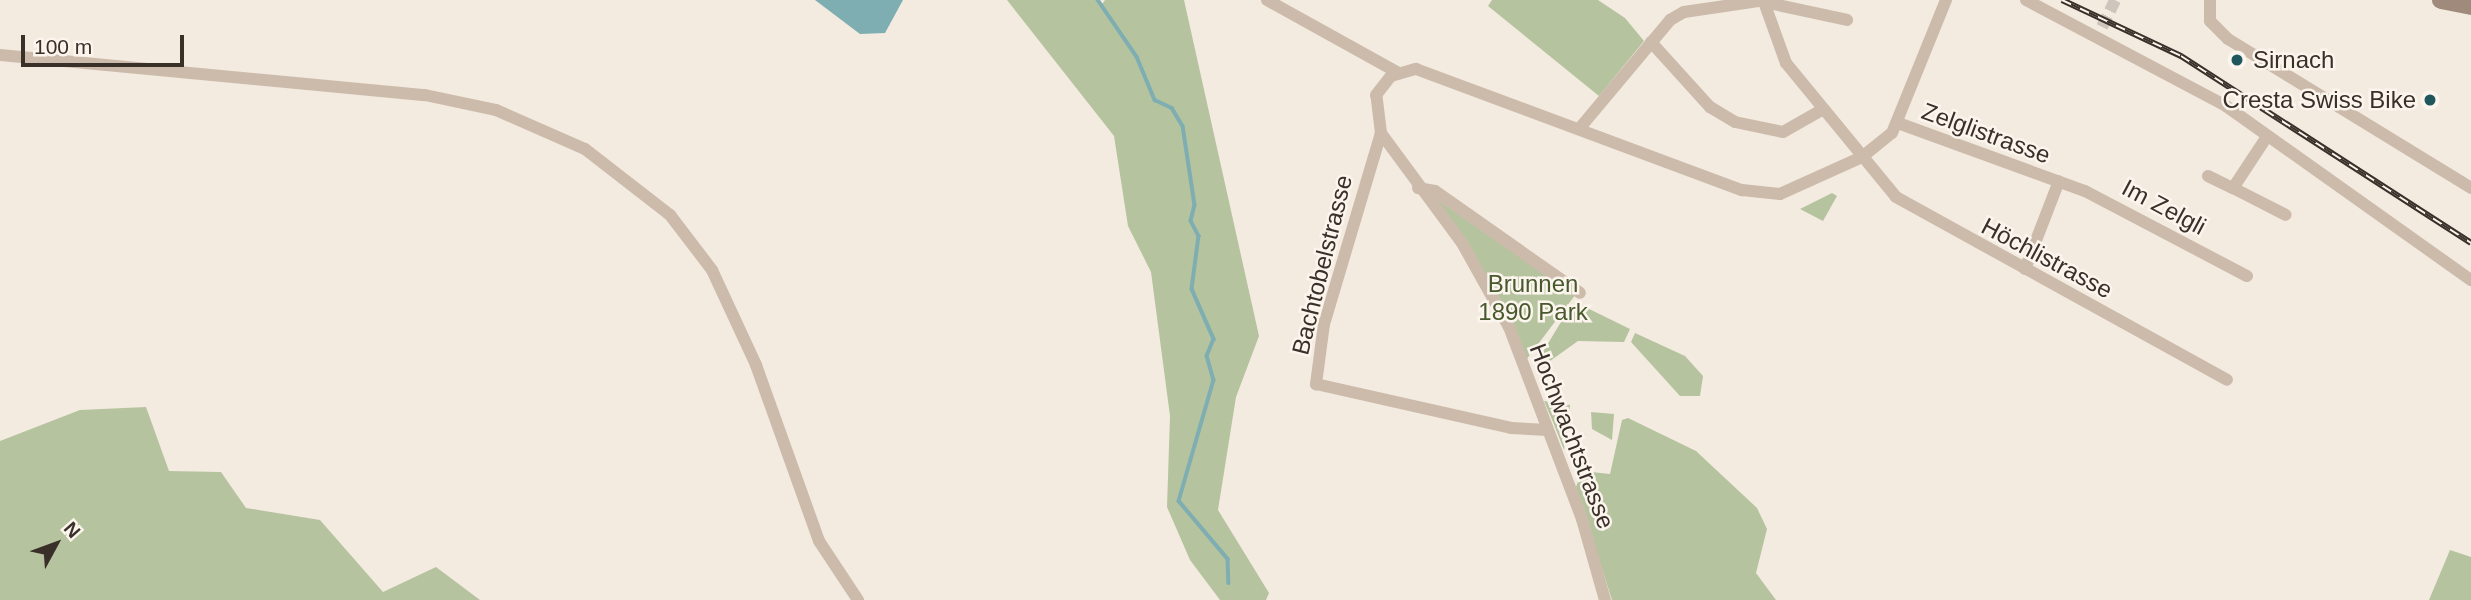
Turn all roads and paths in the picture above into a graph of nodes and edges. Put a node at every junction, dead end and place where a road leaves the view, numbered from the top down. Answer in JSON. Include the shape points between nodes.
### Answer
{"nodes":[{"id":1,"x":1267,"y":0,"type":"edge"},
{"id":2,"x":1946,"y":0,"type":"edge"},
{"id":3,"x":2026,"y":0,"type":"edge"},
{"id":4,"x":2210,"y":0,"type":"edge"},
{"id":5,"x":2441,"y":0,"type":"edge"},
{"id":6,"x":1765,"y":1,"type":"edge"},
{"id":7,"x":2471,"y":6,"type":"edge"},
{"id":8,"x":1847,"y":20,"type":"dead end"},
{"id":9,"x":1651,"y":41,"type":"junction"},
{"id":10,"x":0,"y":55,"type":"edge"},
{"id":11,"x":1397,"y":72,"type":"junction"},
{"id":12,"x":1820,"y":110,"type":"junction"},
{"id":13,"x":1898,"y":123,"type":"junction"},
{"id":14,"x":1578,"y":129,"type":"junction"},
{"id":15,"x":1381,"y":133,"type":"junction"},
{"id":16,"x":2266,"y":138,"type":"junction"},
{"id":17,"x":1862,"y":157,"type":"junction"},
{"id":18,"x":2208,"y":176,"type":"dead end"},
{"id":19,"x":2059,"y":181,"type":"junction"},
{"id":20,"x":1418,"y":188,"type":"junction"},
{"id":21,"x":2233,"y":188,"type":"junction"},
{"id":22,"x":2471,"y":188,"type":"edge"},
{"id":23,"x":2286,"y":215,"type":"dead end"},
{"id":24,"x":2025,"y":269,"type":"junction"},
{"id":25,"x":2247,"y":276,"type":"dead end"},
{"id":26,"x":2471,"y":280,"type":"edge"},
{"id":27,"x":1580,"y":293,"type":"dead end"},
{"id":28,"x":2227,"y":380,"type":"dead end"},
{"id":29,"x":1547,"y":430,"type":"junction"},
{"id":30,"x":858,"y":600,"type":"edge"},
{"id":31,"x":1605,"y":600,"type":"edge"}],
"edges":[{"from":1,"to":11,"type":"street"},
{"from":2,"to":13,"type":"street"},
{"from":3,"to":16,"type":"street","via":[[2100,31],[2226,106]]},
{"from":4,"to":22,"type":"street","via":[[2210,20],[2228,39]]},
{"from":5,"to":7,"type":"main road"},
{"from":6,"to":8,"type":"street"},
{"from":6,"to":9,"type":"street","via":[[1684,12]]},
{"from":6,"to":12,"type":"street","name":"Höchlistrasse","via":[[1779,52]]},
{"from":9,"to":12,"type":"street","via":[[1710,107],[1735,122],[1783,132]]},
{"from":9,"to":14,"type":"street"},
{"from":10,"to":30,"type":"street","via":[[425,95],[496,110],[585,149],[670,215],[712,270],[756,365],[819,541]]},
{"from":11,"to":14,"type":"street","via":[[1425,71]]},
{"from":11,"to":15,"type":"street","name":"Hochwachtstrasse","via":[[1374,104]]},
{"from":12,"to":17,"type":"street","name":"Höchlistrasse"},
{"from":13,"to":17,"type":"street"},
{"from":13,"to":19,"type":"street","name":"Zelglistrasse"},
{"from":14,"to":17,"type":"street","via":[[1767,195]]},
{"from":15,"to":20,"type":"street","name":"Hochwachtstrasse"},
{"from":15,"to":29,"type":"street","name":"Bachtobelstrasse","via":[[1324,324],[1316,384],[1511,428]]},
{"from":16,"to":21,"type":"street","name":"Im Zelgli"},
{"from":16,"to":26,"type":"street"},
{"from":17,"to":24,"type":"street","name":"Höchlistrasse","via":[[1918,213]]},
{"from":18,"to":21,"type":"street","name":"Im Zelgli"},
{"from":19,"to":24,"type":"street"},
{"from":19,"to":25,"type":"street","name":"Im Zelgli"},
{"from":20,"to":27,"type":"street","via":[[1435,191]]},
{"from":20,"to":29,"type":"street","name":"Hochwachtstrasse","via":[[1490,291]]},
{"from":21,"to":23,"type":"street","name":"Im Zelgli"},
{"from":24,"to":28,"type":"street","name":"Höchlistrasse"},
{"from":29,"to":31,"type":"street","name":"Hochwachtstrasse","via":[[1596,559]]}]}
